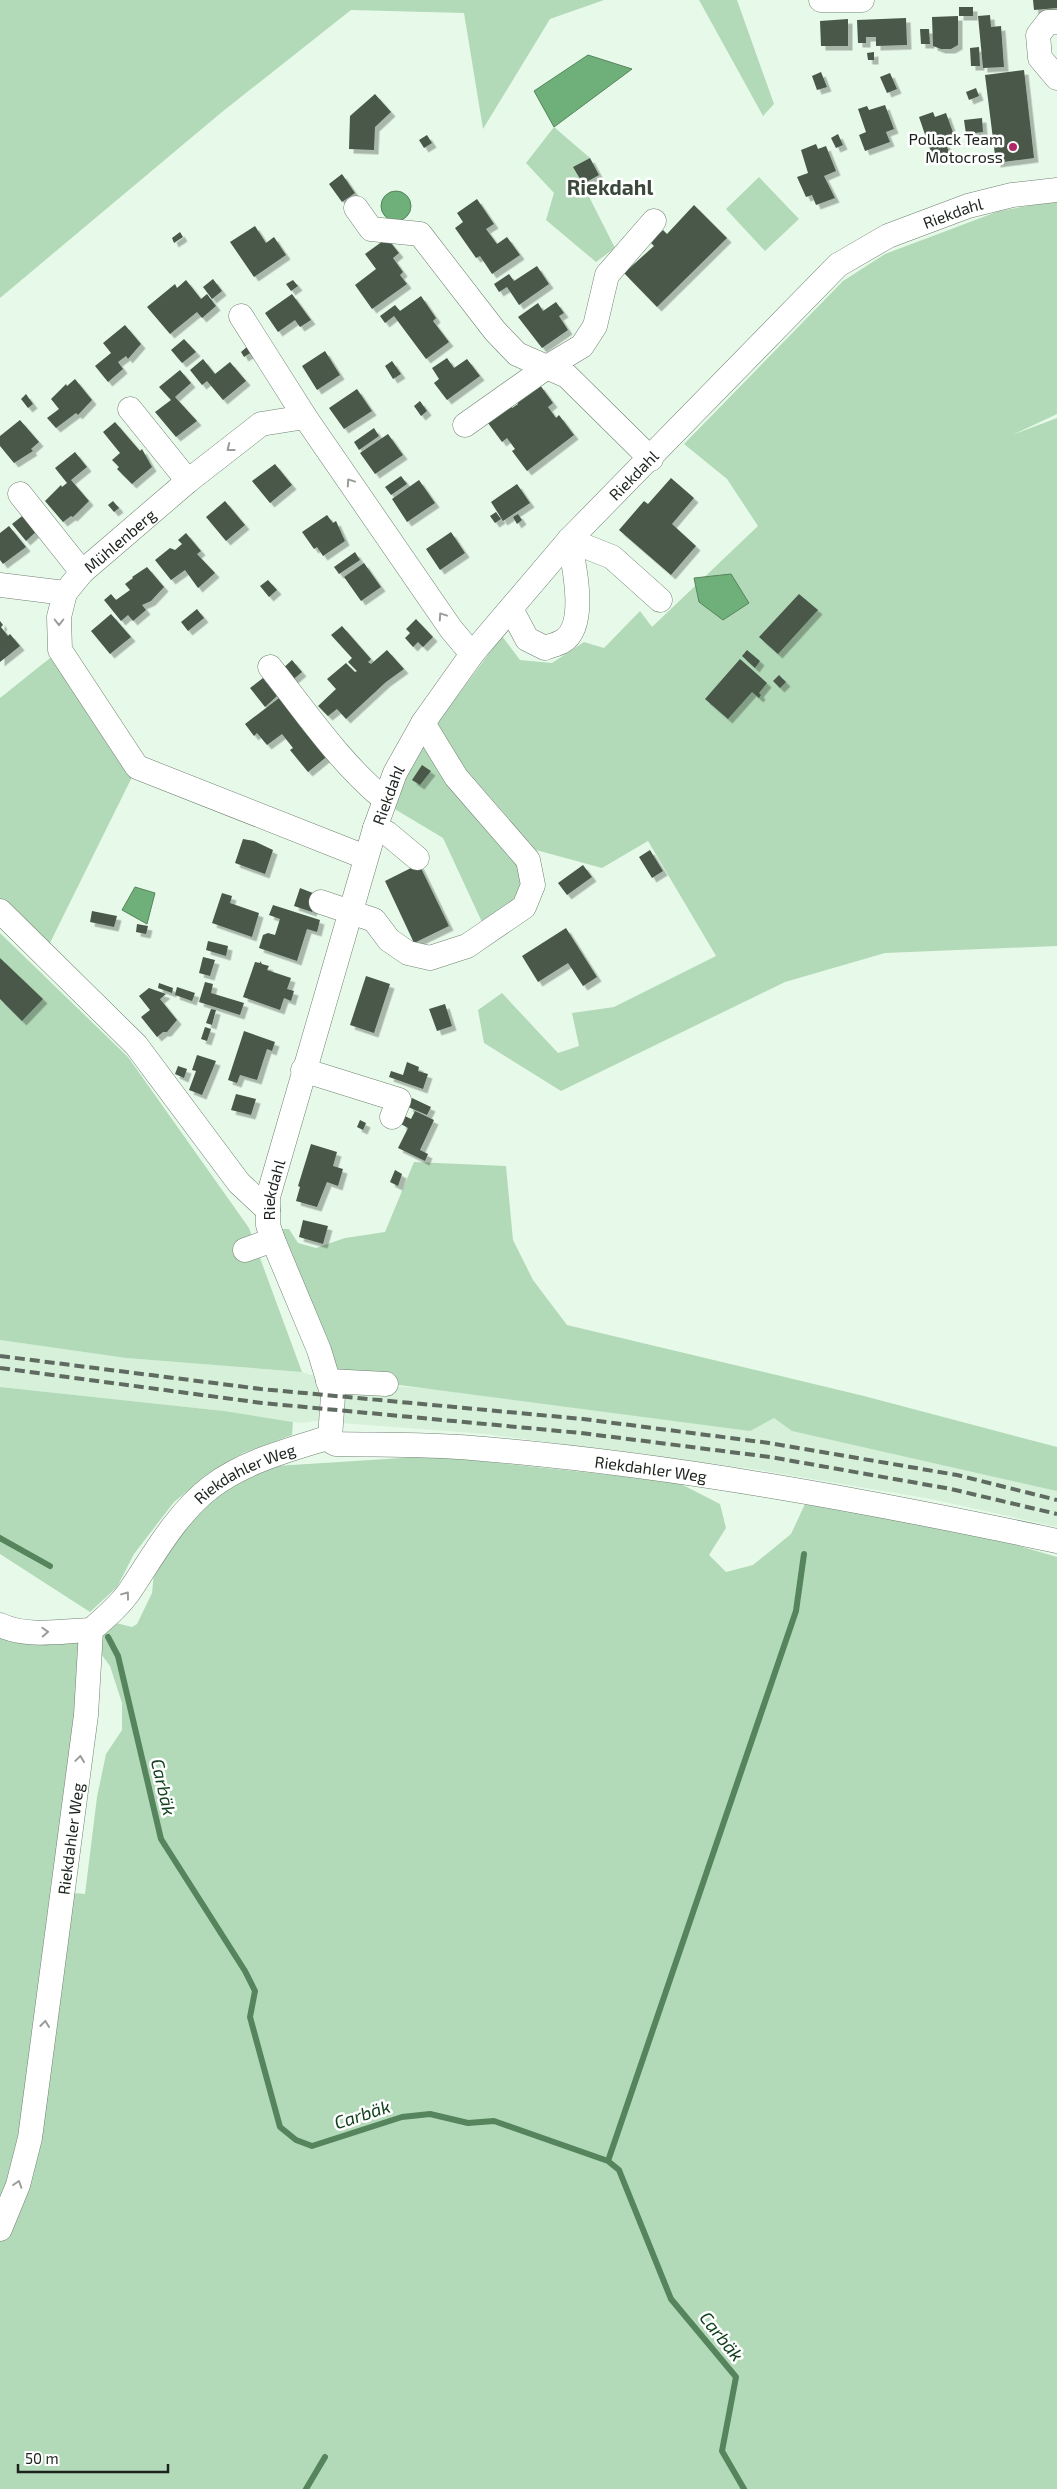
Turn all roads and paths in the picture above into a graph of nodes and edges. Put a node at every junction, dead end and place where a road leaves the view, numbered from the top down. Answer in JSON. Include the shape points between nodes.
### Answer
{"nodes":[{"id":1,"x":821,"y":0,"type":"edge"},
{"id":2,"x":862,"y":0,"type":"edge"},
{"id":3,"x":1057,"y":22,"type":"edge"},
{"id":4,"x":1057,"y":78,"type":"edge"},
{"id":5,"x":1057,"y":190,"type":"edge"},
{"id":6,"x":356,"y":208,"type":"dead end"},
{"id":7,"x":654,"y":221,"type":"dead end"},
{"id":8,"x":241,"y":316,"type":"dead end"},
{"id":9,"x":547,"y":367,"type":"junction"},
{"id":10,"x":130,"y":409,"type":"dead end"},
{"id":11,"x":305,"y":417,"type":"junction"},
{"id":12,"x":465,"y":425,"type":"dead end"},
{"id":13,"x":651,"y":459,"type":"junction"},
{"id":14,"x":188,"y":481,"type":"junction"},
{"id":15,"x":20,"y":494,"type":"dead end"},
{"id":16,"x":569,"y":540,"type":"junction"},
{"id":17,"x":82,"y":572,"type":"junction"},
{"id":18,"x":0,"y":585,"type":"edge"},
{"id":19,"x":65,"y":594,"type":"junction"},
{"id":20,"x":660,"y":600,"type":"dead end"},
{"id":21,"x":511,"y":609,"type":"junction"},
{"id":22,"x":472,"y":654,"type":"junction"},
{"id":23,"x":270,"y":667,"type":"dead end"},
{"id":24,"x":423,"y":723,"type":"junction"},
{"id":25,"x":384,"y":799,"type":"junction"},
{"id":26,"x":375,"y":828,"type":"junction"},
{"id":27,"x":365,"y":856,"type":"junction"},
{"id":28,"x":417,"y":858,"type":"dead end"},
{"id":29,"x":321,"y":902,"type":"dead end"},
{"id":30,"x":0,"y":911,"type":"edge"},
{"id":31,"x":349,"y":911,"type":"junction"},
{"id":32,"x":303,"y":1070,"type":"junction"},
{"id":33,"x":392,"y":1117,"type":"dead end"},
{"id":34,"x":268,"y":1210,"type":"junction"},
{"id":35,"x":273,"y":1240,"type":"junction"},
{"id":36,"x":245,"y":1250,"type":"dead end"},
{"id":37,"x":328,"y":1381,"type":"junction"},
{"id":38,"x":386,"y":1384,"type":"dead end"},
{"id":39,"x":330,"y":1437,"type":"junction"},
{"id":40,"x":1057,"y":1541,"type":"edge"},
{"id":41,"x":0,"y":1626,"type":"edge"},
{"id":42,"x":91,"y":1630,"type":"junction"},
{"id":43,"x":0,"y":2229,"type":"edge"}],
"edges":[{"from":1,"to":2,"type":"street"},
{"from":3,"to":4,"type":"street","via":[[1048,22],[1038,35],[1040,58]]},
{"from":5,"to":13,"type":"street","name":"Riekdahl","via":[[1012,195],[968,206],[888,236],[838,265]]},
{"from":6,"to":9,"type":"street","via":[[372,229],[420,234],[494,331],[517,354]]},
{"from":7,"to":9,"type":"street","via":[[607,275],[595,326],[582,346]]},
{"from":8,"to":11,"type":"street"},
{"from":9,"to":12,"type":"street"},
{"from":9,"to":13,"type":"street","via":[[567,376]]},
{"from":10,"to":14,"type":"street"},
{"from":11,"to":14,"type":"street","name":"Mühlenberg","one_way":true,"via":[[262,424]]},
{"from":22,"to":11,"type":"street","one_way":true,"via":[[451,629]]},
{"from":13,"to":16,"type":"street","name":"Riekdahl"},
{"from":14,"to":17,"type":"street","name":"Mühlenberg"},
{"from":15,"to":17,"type":"street"},
{"from":16,"to":20,"type":"street","via":[[612,557]]},
{"from":16,"to":21,"type":"street","name":"Riekdahl"},
{"from":16,"to":21,"type":"street","via":[[578,579],[576,623],[564,641],[545,648],[527,638]]},
{"from":17,"to":19,"type":"street","name":"Mühlenberg"},
{"from":18,"to":19,"type":"street"},
{"from":19,"to":27,"type":"street","name":"Mühlenberg","one_way":true,"via":[[59,616],[60,650],[137,768]]},
{"from":21,"to":22,"type":"street","name":"Riekdahl"},
{"from":22,"to":24,"type":"street","name":"Riekdahl"},
{"from":23,"to":25,"type":"street","via":[[339,754]]},
{"from":24,"to":25,"type":"street","name":"Riekdahl"},
{"from":24,"to":31,"type":"street","via":[[456,777],[528,860],[533,885],[524,907],[468,946],[430,958],[408,953],[389,940],[374,920]]},
{"from":25,"to":26,"type":"street","name":"Riekdahl"},
{"from":26,"to":27,"type":"street","name":"Riekdahl"},
{"from":26,"to":28,"type":"street","via":[[387,833]]},
{"from":27,"to":31,"type":"street","name":"Riekdahl"},
{"from":29,"to":31,"type":"street"},
{"from":30,"to":34,"type":"street","via":[[136,1045],[239,1183]]},
{"from":31,"to":32,"type":"street","name":"Riekdahl"},
{"from":32,"to":33,"type":"street","via":[[399,1100]]},
{"from":32,"to":34,"type":"street","name":"Riekdahl","via":[[269,1185]]},
{"from":34,"to":35,"type":"street","name":"Riekdahl"},
{"from":35,"to":36,"type":"street"},
{"from":35,"to":37,"type":"street","name":"Riekdahl","via":[[319,1350]]},
{"from":37,"to":38,"type":"street"},
{"from":37,"to":39,"type":"street","name":"Riekdahl","via":[[332,1396]]},
{"from":39,"to":40,"type":"street","name":"Riekdahler Weg","via":[[336,1444],[470,1448],[704,1476],[907,1509]]},
{"from":42,"to":39,"type":"street","name":"Riekdahler Weg","one_way":true,"via":[[118,1606],[163,1539],[210,1487],[259,1460]]},
{"from":41,"to":42,"type":"street","one_way":true,"via":[[31,1633]]},
{"from":43,"to":42,"type":"street","name":"Riekdahler Weg","one_way":true,"via":[[18,2185],[30,2138],[86,1715]]}]}
